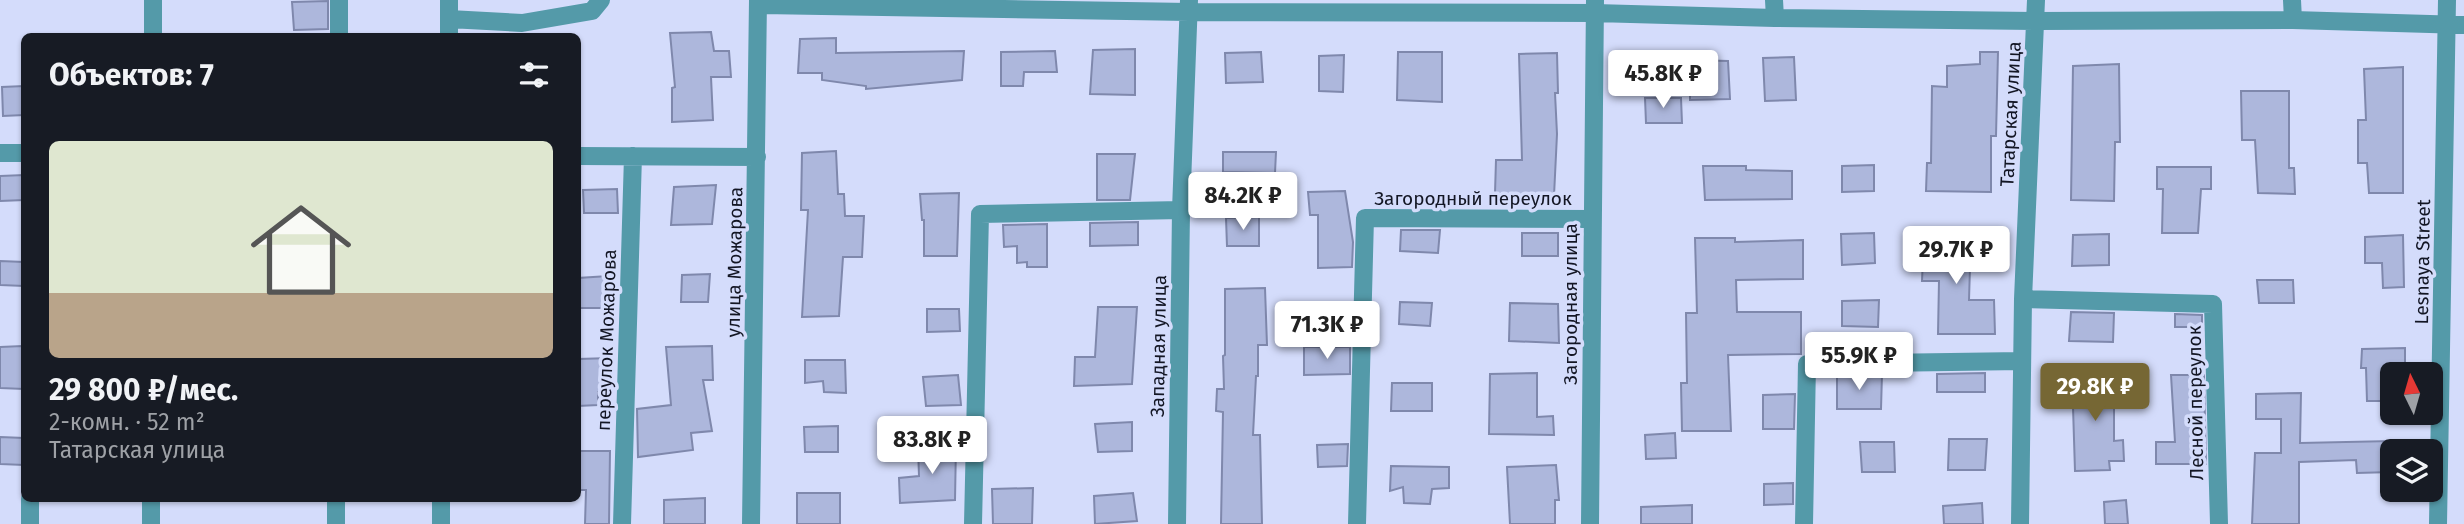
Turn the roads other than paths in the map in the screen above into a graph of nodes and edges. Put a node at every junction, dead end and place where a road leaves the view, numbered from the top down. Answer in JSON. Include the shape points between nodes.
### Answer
{"nodes":[{"id":1,"x":153,"y":0,"type":"edge"},
{"id":2,"x":340,"y":0,"type":"edge"},
{"id":3,"x":449,"y":0,"type":"edge"},
{"id":4,"x":601,"y":0,"type":"edge"},
{"id":5,"x":1774,"y":0,"type":"edge"},
{"id":6,"x":2035,"y":0,"type":"edge"},
{"id":7,"x":2292,"y":0,"type":"edge"},
{"id":8,"x":2447,"y":0,"type":"edge"},
{"id":9,"x":758,"y":3,"type":"edge"},
{"id":10,"x":933,"y":5,"type":"edge"},
{"id":11,"x":1189,"y":6,"type":"edge"},
{"id":12,"x":1595,"y":7,"type":"edge"},
{"id":13,"x":1775,"y":18,"type":"junction"},
{"id":14,"x":2293,"y":20,"type":"junction"},
{"id":15,"x":2036,"y":21,"type":"junction"},
{"id":16,"x":2456,"y":25,"type":"edge"},
{"id":17,"x":449,"y":28,"type":"edge"},
{"id":18,"x":153,"y":33,"type":"edge"},
{"id":19,"x":339,"y":33,"type":"edge"},
{"id":20,"x":0,"y":153,"type":"edge"},
{"id":21,"x":21,"y":153,"type":"edge"},
{"id":22,"x":581,"y":156,"type":"edge"},
{"id":23,"x":633,"y":156,"type":"junction"},
{"id":24,"x":757,"y":157,"type":"junction"},
{"id":25,"x":1181,"y":210,"type":"junction"},
{"id":26,"x":1592,"y":219,"type":"junction"},
{"id":27,"x":2023,"y":299,"type":"junction"},
{"id":28,"x":2022,"y":360,"type":"junction"},
{"id":29,"x":30,"y":502,"type":"edge"},
{"id":30,"x":151,"y":502,"type":"edge"},
{"id":31,"x":336,"y":502,"type":"edge"},
{"id":32,"x":441,"y":502,"type":"edge"},
{"id":33,"x":30,"y":524,"type":"edge"},
{"id":34,"x":151,"y":524,"type":"edge"},
{"id":35,"x":336,"y":524,"type":"edge"},
{"id":36,"x":441,"y":524,"type":"edge"},
{"id":37,"x":622,"y":524,"type":"edge"},
{"id":38,"x":751,"y":524,"type":"edge"},
{"id":39,"x":973,"y":524,"type":"edge"},
{"id":40,"x":1177,"y":524,"type":"edge"},
{"id":41,"x":1357,"y":524,"type":"edge"},
{"id":42,"x":1590,"y":524,"type":"edge"},
{"id":43,"x":1804,"y":524,"type":"edge"},
{"id":44,"x":2020,"y":524,"type":"edge"},
{"id":45,"x":2219,"y":524,"type":"edge"},
{"id":46,"x":2438,"y":524,"type":"edge"}],
"edges":[{"from":1,"to":18,"type":"street"},
{"from":2,"to":19,"type":"street"},
{"from":3,"to":17,"type":"street"},
{"from":4,"to":17,"type":"street","via":[[592,11],[522,23]]},
{"from":5,"to":13,"type":"street"},
{"from":6,"to":15,"type":"street","name":"Татарская улица"},
{"from":7,"to":14,"type":"street"},
{"from":8,"to":16,"type":"street","name":"Lesnaya Street"},
{"from":9,"to":10,"type":"street"},
{"from":9,"to":24,"type":"street","name":"улица Можарова"},
{"from":10,"to":11,"type":"street"},
{"from":11,"to":12,"type":"street"},
{"from":11,"to":25,"type":"street","name":"Западная улица"},
{"from":12,"to":13,"type":"street"},
{"from":12,"to":26,"type":"street","name":"Загородная улица"},
{"from":13,"to":15,"type":"street"},
{"from":14,"to":15,"type":"street"},
{"from":14,"to":16,"type":"street"},
{"from":15,"to":27,"type":"street","name":"Татарская улица"},
{"from":16,"to":46,"type":"street","name":"Lesnaya Street"},
{"from":20,"to":21,"type":"street"},
{"from":22,"to":23,"type":"street"},
{"from":23,"to":24,"type":"street"},
{"from":23,"to":37,"type":"street","name":"переулок Можарова"},
{"from":24,"to":38,"type":"street","name":"улица Можарова"},
{"from":25,"to":39,"type":"street","via":[[980,214]]},
{"from":25,"to":40,"type":"street","name":"Западная улица"},
{"from":26,"to":41,"type":"street","name":"Загородный переулок","via":[[1365,218]]},
{"from":26,"to":42,"type":"street","name":"Загородная улица"},
{"from":27,"to":28,"type":"street","name":"Татарская улица"},
{"from":27,"to":45,"type":"street","name":"Лесной переулок","via":[[2213,304]]},
{"from":28,"to":43,"type":"street","via":[[1807,364]]},
{"from":28,"to":44,"type":"street","name":"Татарская улица"},
{"from":29,"to":33,"type":"street"},
{"from":30,"to":34,"type":"street"},
{"from":31,"to":35,"type":"street"},
{"from":32,"to":36,"type":"street"}]}
